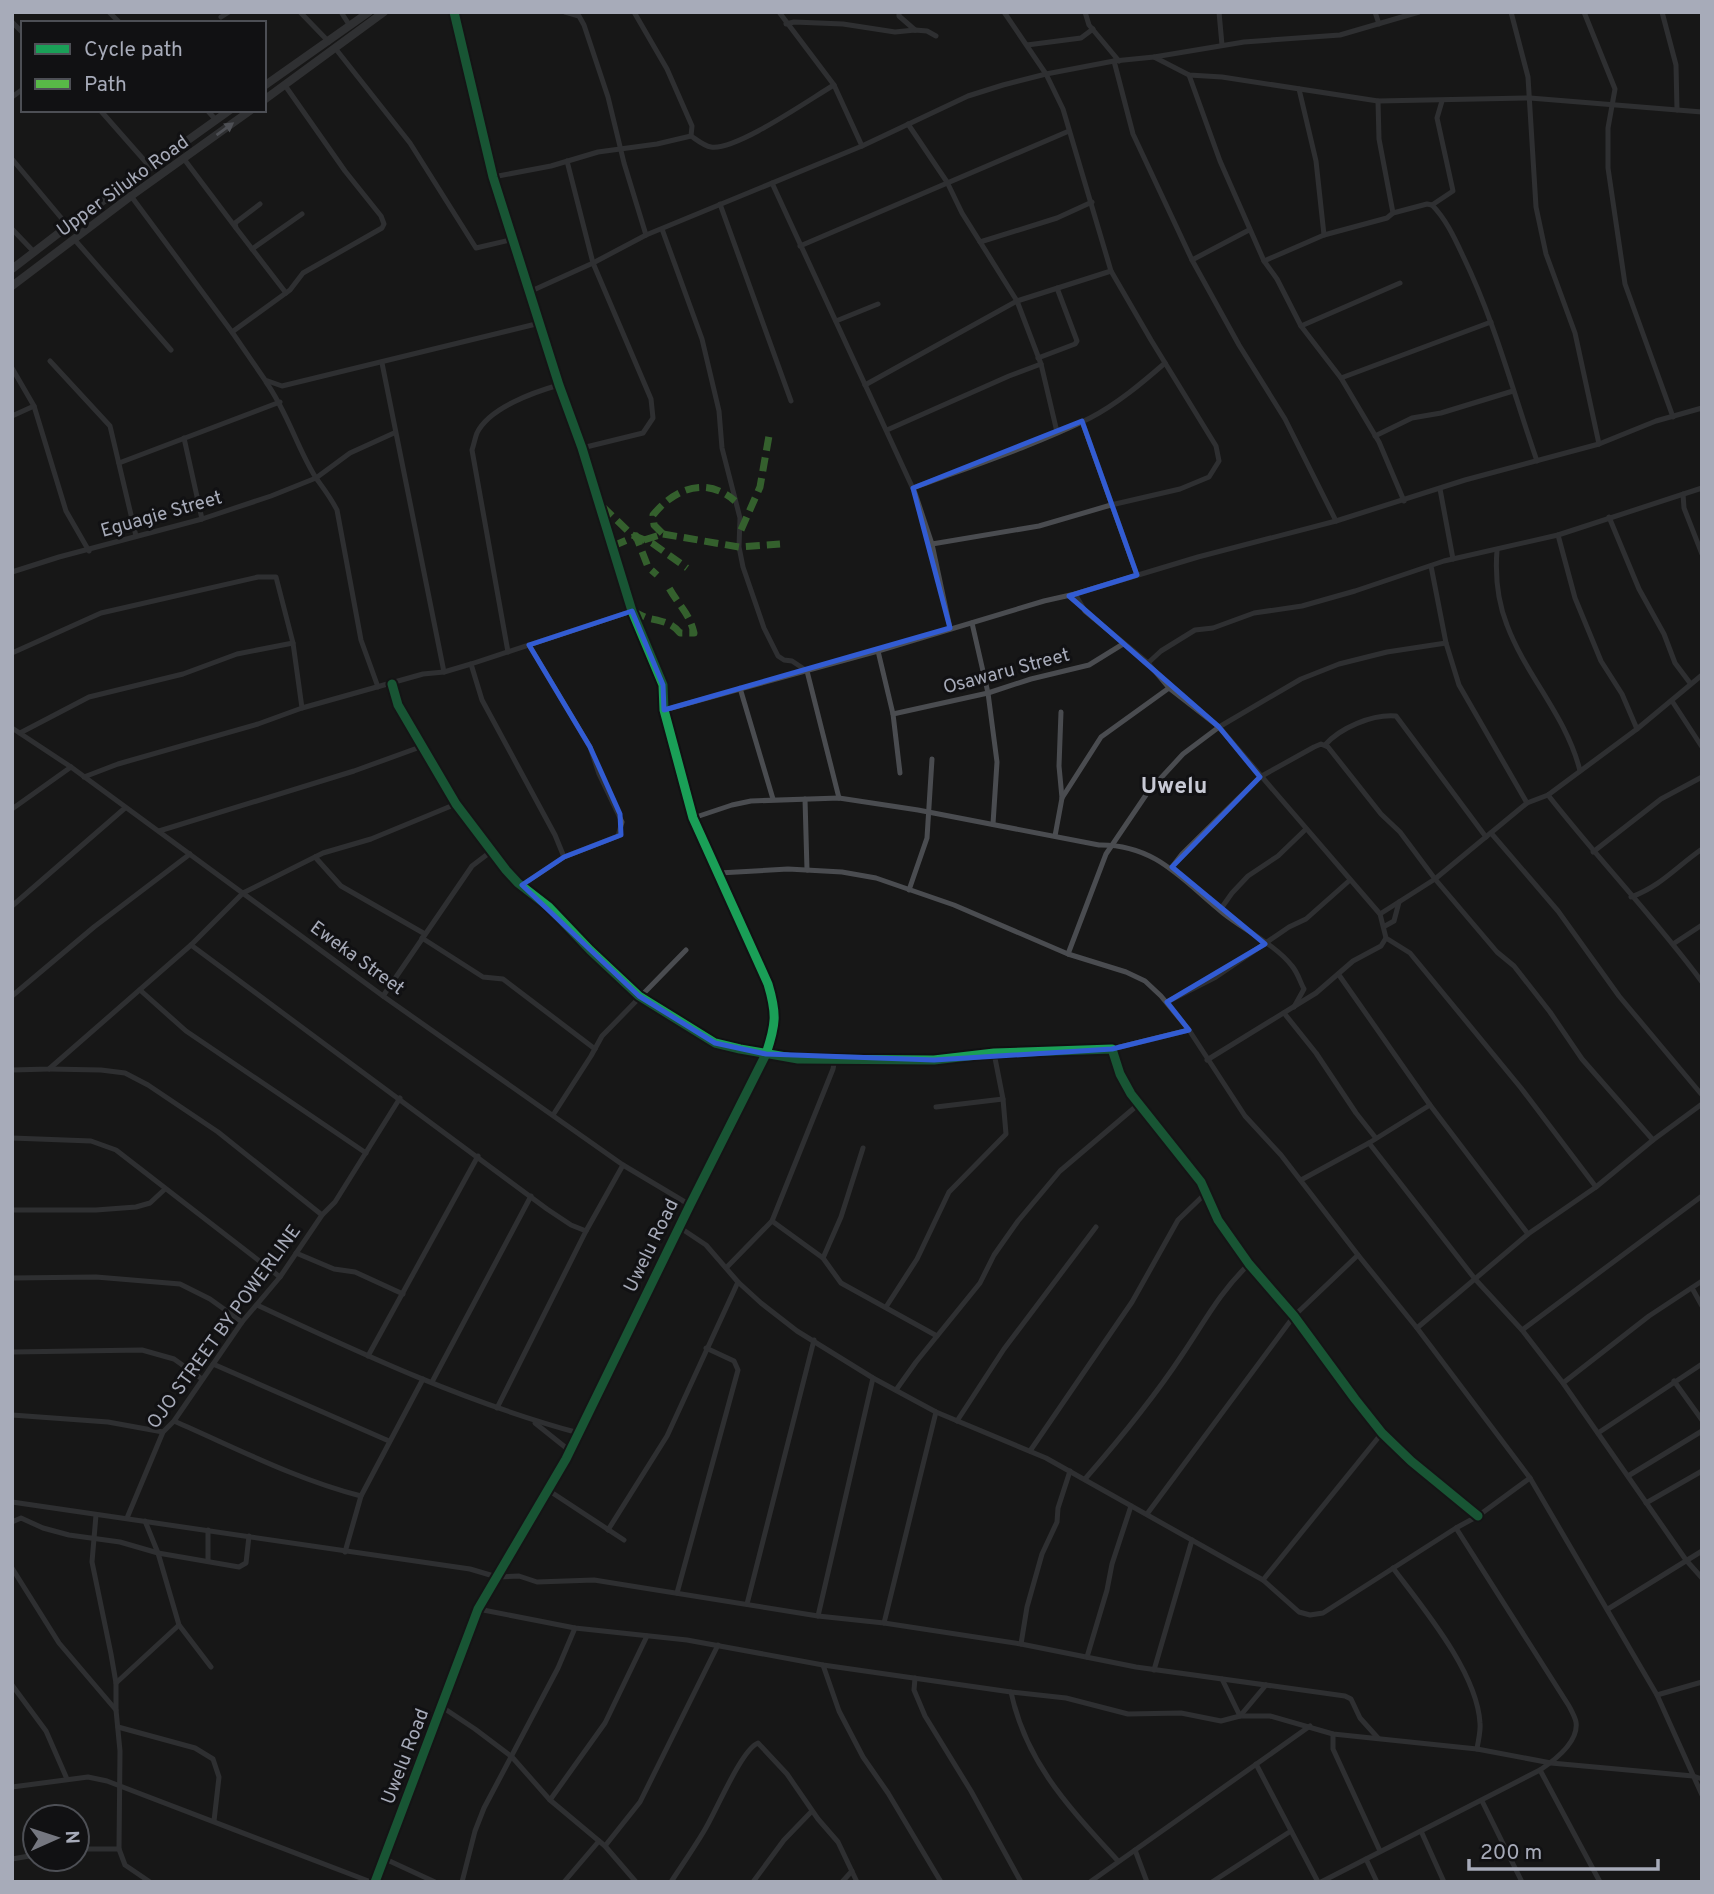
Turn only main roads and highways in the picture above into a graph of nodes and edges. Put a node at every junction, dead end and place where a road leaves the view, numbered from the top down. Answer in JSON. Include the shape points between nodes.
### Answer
{"nodes":[{"id":1,"x":369,"y":12,"type":"edge"},
{"id":2,"x":384,"y":12,"type":"edge"},
{"id":3,"x":332,"y":45,"type":"junction"},
{"id":4,"x":266,"y":85,"type":"edge"},
{"id":5,"x":266,"y":98,"type":"edge"},
{"id":6,"x":227,"y":112,"type":"edge"},
{"id":7,"x":248,"y":112,"type":"edge"},
{"id":8,"x":12,"y":270,"type":"edge"},
{"id":9,"x":12,"y":286,"type":"edge"}],
"edges":[{"from":1,"to":3,"type":"main road"},
{"from":2,"to":3,"type":"main road"},
{"from":3,"to":4,"type":"main road"},
{"from":3,"to":5,"type":"main road"},
{"from":6,"to":8,"type":"main road","name":"Upper Siluko Road"},
{"from":9,"to":7,"type":"main road","name":"Upper Siluko Road","one_way":true}]}
